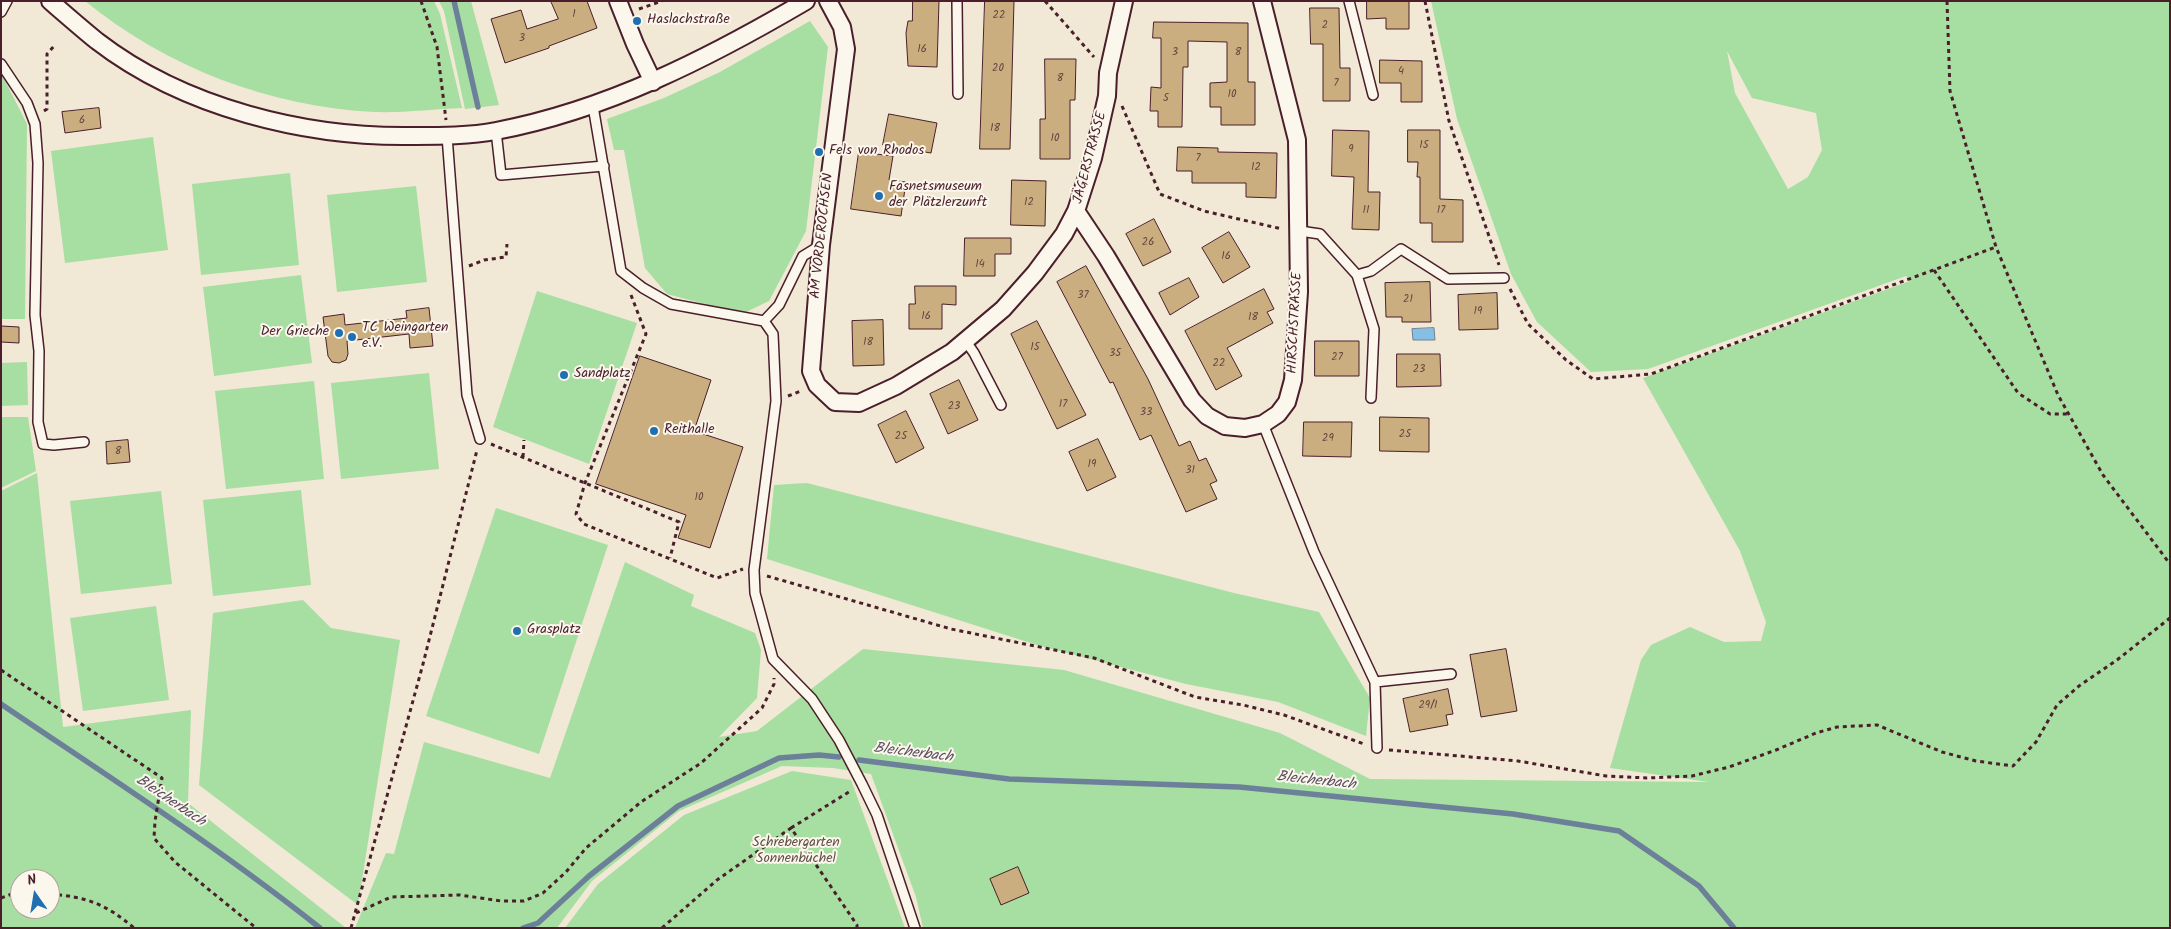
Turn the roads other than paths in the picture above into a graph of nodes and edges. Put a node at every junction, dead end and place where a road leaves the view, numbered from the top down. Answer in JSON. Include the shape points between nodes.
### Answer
{"nodes":[{"id":1,"x":7,"y":1,"type":"edge"},
{"id":2,"x":50,"y":1,"type":"edge"},
{"id":3,"x":806,"y":1,"type":"edge"},
{"id":4,"x":828,"y":1,"type":"edge"},
{"id":5,"x":956,"y":1,"type":"edge"},
{"id":6,"x":1124,"y":1,"type":"edge"},
{"id":7,"x":1349,"y":1,"type":"edge"},
{"id":8,"x":1268,"y":3,"type":"edge"},
{"id":9,"x":620,"y":8,"type":"edge"},
{"id":10,"x":1,"y":12,"type":"edge"},
{"id":11,"x":1,"y":64,"type":"edge"},
{"id":12,"x":653,"y":82,"type":"junction"},
{"id":13,"x":958,"y":94,"type":"dead end"},
{"id":14,"x":1373,"y":95,"type":"dead end"},
{"id":15,"x":593,"y":106,"type":"junction"},
{"id":16,"x":496,"y":132,"type":"junction"},
{"id":17,"x":447,"y":136,"type":"junction"},
{"id":18,"x":604,"y":166,"type":"junction"},
{"id":19,"x":1076,"y":211,"type":"junction"},
{"id":20,"x":1300,"y":231,"type":"junction"},
{"id":21,"x":821,"y":245,"type":"junction"},
{"id":22,"x":1357,"y":275,"type":"junction"},
{"id":23,"x":1504,"y":278,"type":"road end"},
{"id":24,"x":764,"y":321,"type":"junction"},
{"id":25,"x":965,"y":340,"type":"junction"},
{"id":26,"x":817,"y":385,"type":"joint"},
{"id":27,"x":1372,"y":398,"type":"dead end"},
{"id":28,"x":1001,"y":405,"type":"dead end"},
{"id":29,"x":1263,"y":424,"type":"junction"},
{"id":30,"x":480,"y":439,"type":"road end"},
{"id":31,"x":84,"y":442,"type":"dead end"},
{"id":32,"x":1451,"y":674,"type":"dead end"},
{"id":33,"x":1375,"y":682,"type":"junction"},
{"id":34,"x":1377,"y":748,"type":"road end"},
{"id":35,"x":915,"y":928,"type":"edge"}],
"edges":[{"from":1,"to":10,"type":"lane"},
{"from":2,"to":17,"type":"street","via":[[98,42],[142,70],[200,98],[301,128],[375,137]]},
{"from":3,"to":12,"type":"street"},
{"from":4,"to":21,"type":"street","name":"AM VORDEROCHSEN","via":[[842,27],[846,49]]},
{"from":5,"to":13,"type":"lane"},
{"from":6,"to":19,"type":"street","name":"JÄGERSTRASSE","via":[[1093,158]]},
{"from":7,"to":14,"type":"lane"},
{"from":8,"to":20,"type":"street","name":"HIRSCHSTRASSE","via":[[1297,140]]},
{"from":9,"to":12,"type":"street"},
{"from":11,"to":31,"type":"lane","via":[[27,103],[35,124],[38,163],[35,315],[39,351],[38,422],[43,444]]},
{"from":12,"to":15,"type":"street"},
{"from":15,"to":16,"type":"street"},
{"from":15,"to":18,"type":"lane"},
{"from":16,"to":17,"type":"street"},
{"from":16,"to":18,"type":"lane","via":[[501,175]]},
{"from":17,"to":30,"type":"lane","via":[[466,395]]},
{"from":18,"to":24,"type":"lane","via":[[621,271],[642,288],[671,304]]},
{"from":19,"to":25,"type":"street","name":"JÄGERSTRASSE","via":[[1064,234],[1035,273],[1003,310]]},
{"from":19,"to":29,"type":"street","via":[[1192,400],[1207,416],[1225,426],[1245,428]]},
{"from":20,"to":22,"type":"lane","via":[[1320,234]]},
{"from":20,"to":29,"type":"street","name":"HIRSCHSTRASSE","via":[[1293,380],[1287,402],[1278,414]]},
{"from":21,"to":24,"type":"lane","via":[[803,256],[778,305]]},
{"from":21,"to":26,"type":"street","name":"AM VORDEROCHSEN","via":[[811,372]]},
{"from":22,"to":23,"type":"lane","via":[[1371,271],[1401,249],[1448,278]]},
{"from":22,"to":27,"type":"lane","via":[[1374,328]]},
{"from":24,"to":35,"type":"lane","via":[[773,334],[776,401],[754,570],[755,593],[773,659],[812,699],[839,740],[877,815]]},
{"from":25,"to":26,"type":"street","name":"JÄGERSTRASSE","via":[[952,352],[896,386],[859,403],[835,402]]},
{"from":25,"to":28,"type":"lane"},
{"from":29,"to":33,"type":"lane","via":[[1314,552]]},
{"from":32,"to":33,"type":"lane"},
{"from":33,"to":34,"type":"lane"}]}
